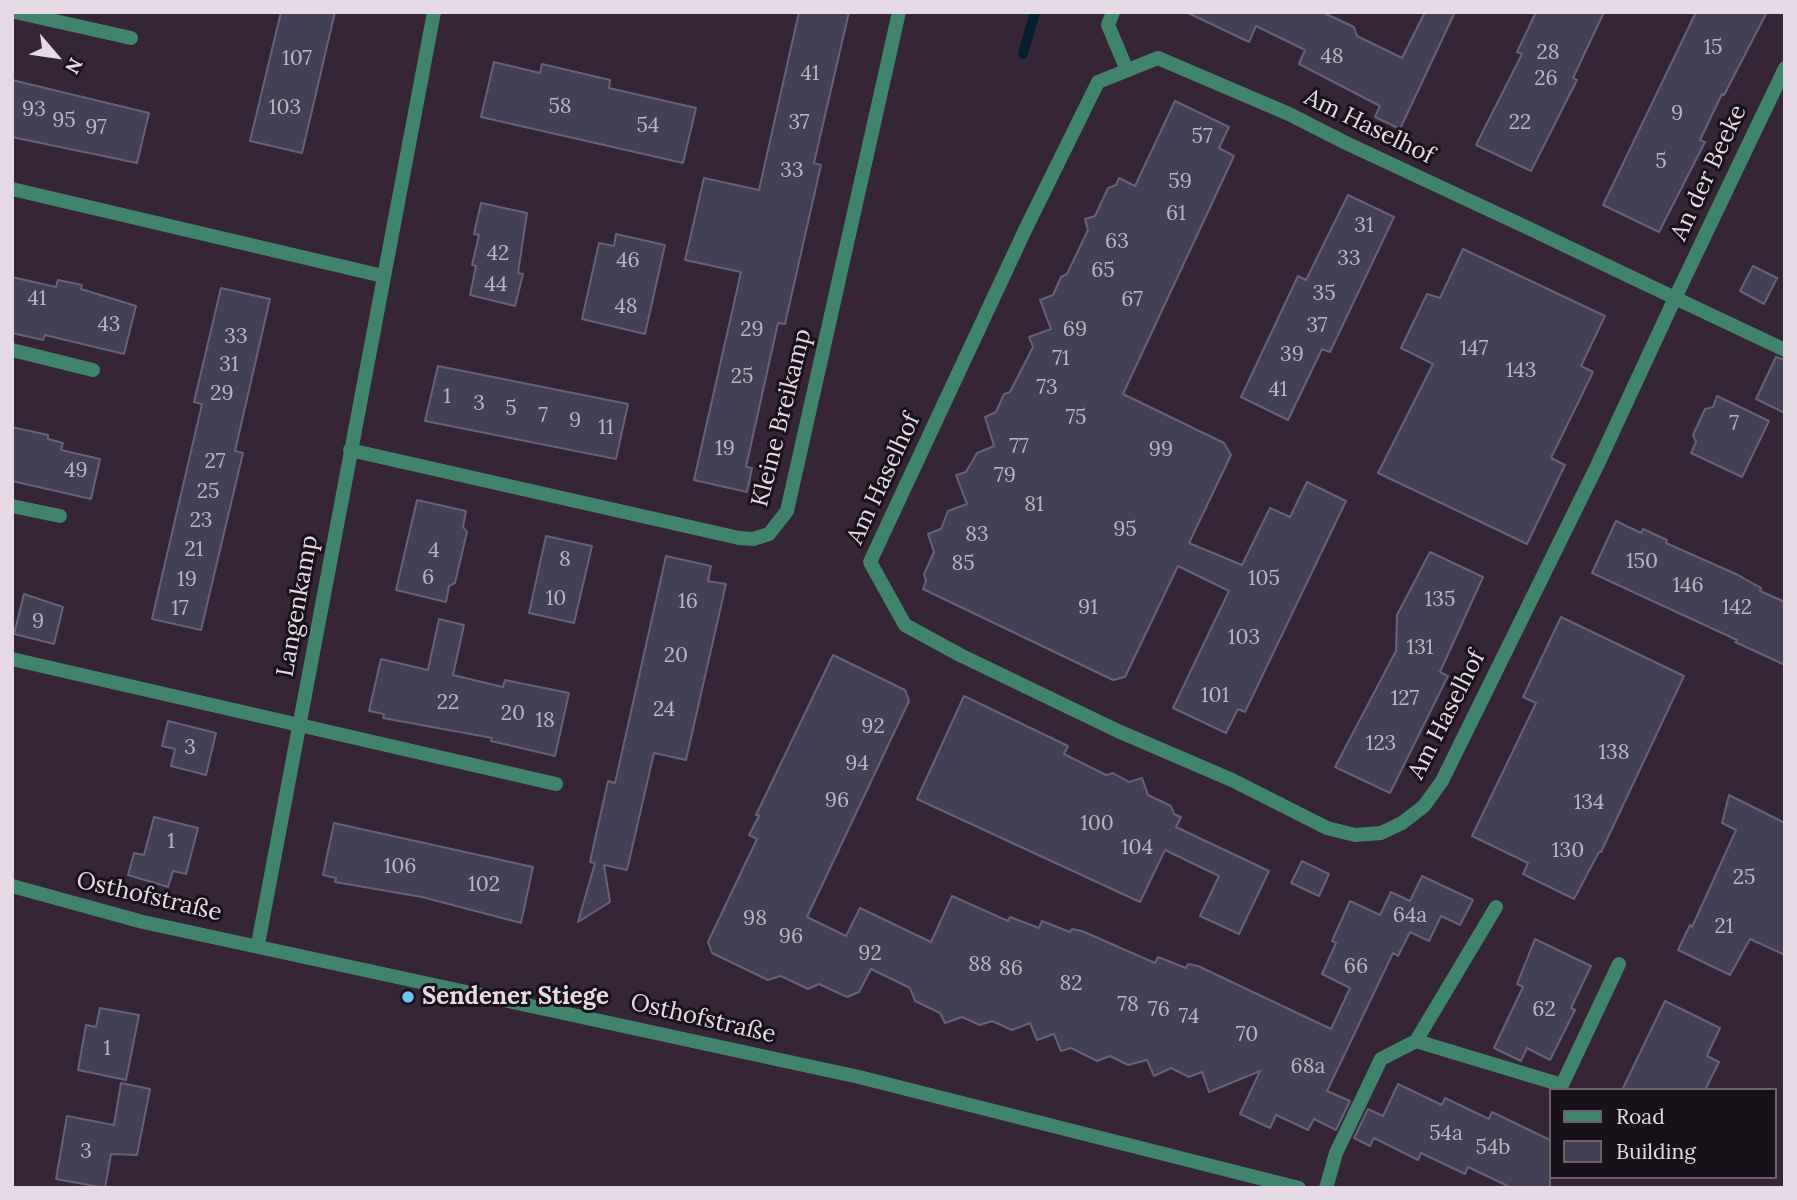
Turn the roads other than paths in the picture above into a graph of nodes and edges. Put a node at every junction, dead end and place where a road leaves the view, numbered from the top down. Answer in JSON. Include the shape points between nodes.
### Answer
{"nodes":[{"id":1,"x":15,"y":12,"type":"edge"},
{"id":2,"x":434,"y":12,"type":"edge"},
{"id":3,"x":900,"y":12,"type":"edge"},
{"id":4,"x":1110,"y":19,"type":"edge"},
{"id":5,"x":131,"y":38,"type":"dead end"},
{"id":6,"x":1785,"y":68,"type":"edge"},
{"id":7,"x":1127,"y":70,"type":"junction"},
{"id":8,"x":12,"y":189,"type":"edge"},
{"id":9,"x":383,"y":276,"type":"junction"},
{"id":10,"x":1675,"y":298,"type":"junction"},
{"id":11,"x":12,"y":350,"type":"edge"},
{"id":12,"x":1785,"y":351,"type":"edge"},
{"id":13,"x":93,"y":370,"type":"dead end"},
{"id":14,"x":350,"y":450,"type":"junction"},
{"id":15,"x":12,"y":506,"type":"edge"},
{"id":16,"x":60,"y":516,"type":"dead end"},
{"id":17,"x":12,"y":659,"type":"edge"},
{"id":18,"x":299,"y":725,"type":"junction"},
{"id":19,"x":556,"y":784,"type":"dead end"},
{"id":20,"x":13,"y":890,"type":"edge"},
{"id":21,"x":1496,"y":907,"type":"dead end"},
{"id":22,"x":258,"y":944,"type":"junction"},
{"id":23,"x":1619,"y":964,"type":"dead end"},
{"id":24,"x":1416,"y":1041,"type":"junction"},
{"id":25,"x":1567,"y":1087,"type":"edge"},
{"id":26,"x":1299,"y":1188,"type":"edge"},
{"id":27,"x":1326,"y":1188,"type":"edge"}],
"edges":[{"from":1,"to":5,"type":"street"},
{"from":2,"to":9,"type":"street","name":"Langenkamp"},
{"from":3,"to":14,"type":"street","name":"Kleine Breikamp","via":[[787,511],[769,534],[739,538]]},
{"from":4,"to":7,"type":"street"},
{"from":6,"to":10,"type":"street","name":"An der Beeke"},
{"from":7,"to":10,"type":"street","name":"Am Haselhof","via":[[1158,58],[1289,114]]},
{"from":7,"to":10,"type":"street","name":"Am Haselhof","via":[[1098,82],[870,562],[905,625],[1326,828],[1355,835],[1381,833],[1424,806],[1442,781]]},
{"from":8,"to":9,"type":"street"},
{"from":9,"to":14,"type":"street","name":"Langenkamp"},
{"from":10,"to":12,"type":"street","name":"Am Haselhof"},
{"from":11,"to":13,"type":"street"},
{"from":14,"to":18,"type":"street","name":"Langenkamp"},
{"from":15,"to":16,"type":"street"},
{"from":17,"to":18,"type":"street"},
{"from":18,"to":19,"type":"street"},
{"from":18,"to":22,"type":"street","name":"Langenkamp"},
{"from":20,"to":22,"type":"street","name":"Osthofstraße"},
{"from":21,"to":24,"type":"street"},
{"from":22,"to":26,"type":"street","name":"Osthofstraße","via":[[859,1077]]},
{"from":23,"to":25,"type":"street"},
{"from":24,"to":25,"type":"street"},
{"from":24,"to":27,"type":"street","via":[[1381,1059],[1336,1153]]}]}
